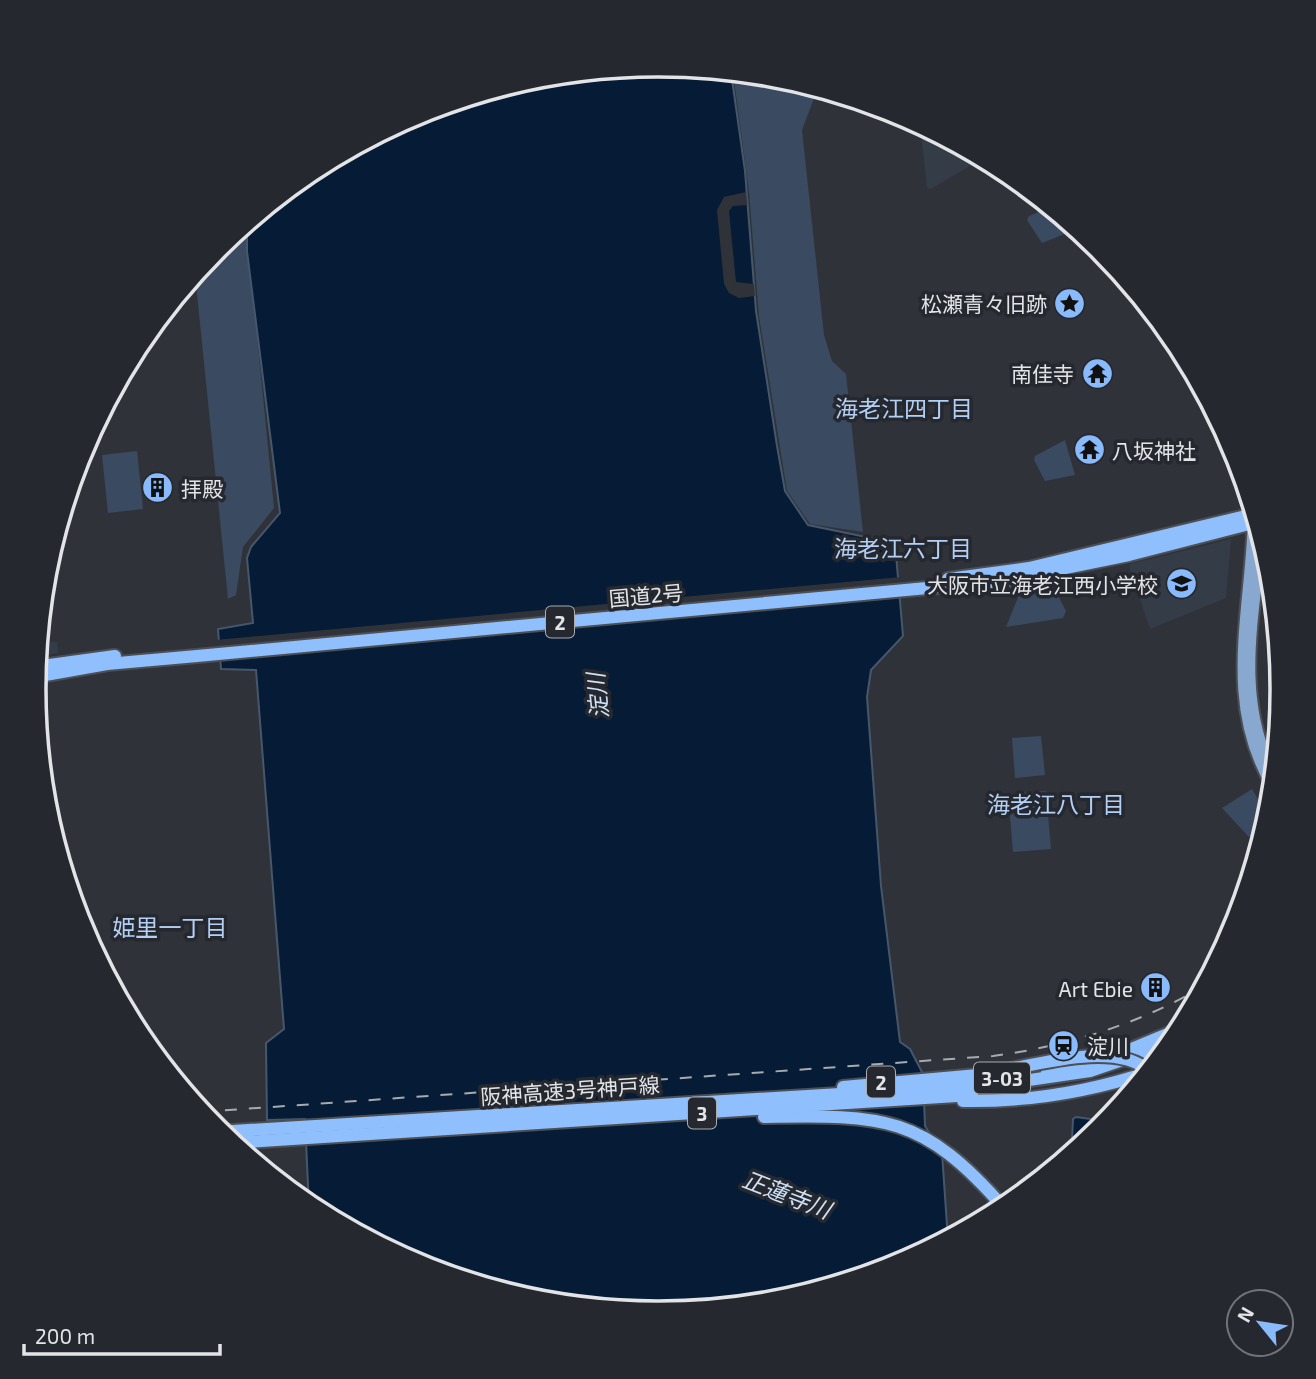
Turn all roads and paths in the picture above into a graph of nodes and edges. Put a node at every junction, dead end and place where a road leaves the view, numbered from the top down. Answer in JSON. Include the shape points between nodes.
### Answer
{"nodes":[{"id":1,"x":1246,"y":519,"type":"edge"},
{"id":2,"x":1252,"y":539,"type":"edge"},
{"id":3,"x":1259,"y":569,"type":"edge"},
{"id":4,"x":205,"y":651,"type":"junction"},
{"id":5,"x":47,"y":665,"type":"edge"},
{"id":6,"x":46,"y":675,"type":"edge"},
{"id":7,"x":1267,"y":753,"type":"edge"},
{"id":8,"x":1265,"y":770,"type":"edge"},
{"id":9,"x":1163,"y":1036,"type":"edge"},
{"id":10,"x":1152,"y":1050,"type":"edge"},
{"id":11,"x":1143,"y":1063,"type":"edge"},
{"id":12,"x":1141,"y":1066,"type":"edge"},
{"id":13,"x":1133,"y":1076,"type":"edge"},
{"id":14,"x":911,"y":1095,"type":"junction"},
{"id":15,"x":784,"y":1097,"type":"junction"},
{"id":16,"x":677,"y":1115,"type":"junction"},
{"id":17,"x":234,"y":1131,"type":"edge"},
{"id":18,"x":246,"y":1142,"type":"edge"},
{"id":19,"x":997,"y":1200,"type":"edge"}],
"edges":[{"from":1,"to":4,"type":"highway","name":"国道2号","number":"2","via":[[1029,568],[915,585]]},
{"from":2,"to":8,"type":"main road","via":[[1241,694],[1251,740]]},
{"from":3,"to":7,"type":"main road","via":[[1250,687],[1255,724]]},
{"from":4,"to":5,"type":"highway","name":"国道2号","number":"2","via":[[87,658]]},
{"from":4,"to":6,"type":"highway","name":"国道2号","number":"2"},
{"from":9,"to":14,"type":"highway","number":"3-03","bridge":true,"via":[[1091,1061]]},
{"from":10,"to":14,"type":"highway","name":"阪神高速3号神戸線","number":"3","bridge":true,"via":[[1068,1075]]},
{"from":11,"to":14,"type":"highway","name":"阪神高速3号神戸線","number":"3","via":[[1067,1084]]},
{"from":12,"to":15,"type":"highway","number":"2","bridge":true,"via":[[1126,1057],[1100,1054],[991,1074],[876,1082]]},
{"from":13,"to":14,"type":"highway","via":[[1041,1097],[983,1101]]},
{"from":14,"to":15,"type":"highway","name":"阪神高速3号神戸線","number":"3"},
{"from":14,"to":16,"type":"highway","name":"阪神高速3号神戸線","number":"3"},
{"from":15,"to":17,"type":"highway","name":"阪神高速3号神戸線","number":"3"},
{"from":16,"to":18,"type":"highway","name":"阪神高速3号神戸線","number":"3"},
{"from":16,"to":19,"type":"highway","number":"2","via":[[881,1119],[946,1151]]}]}
